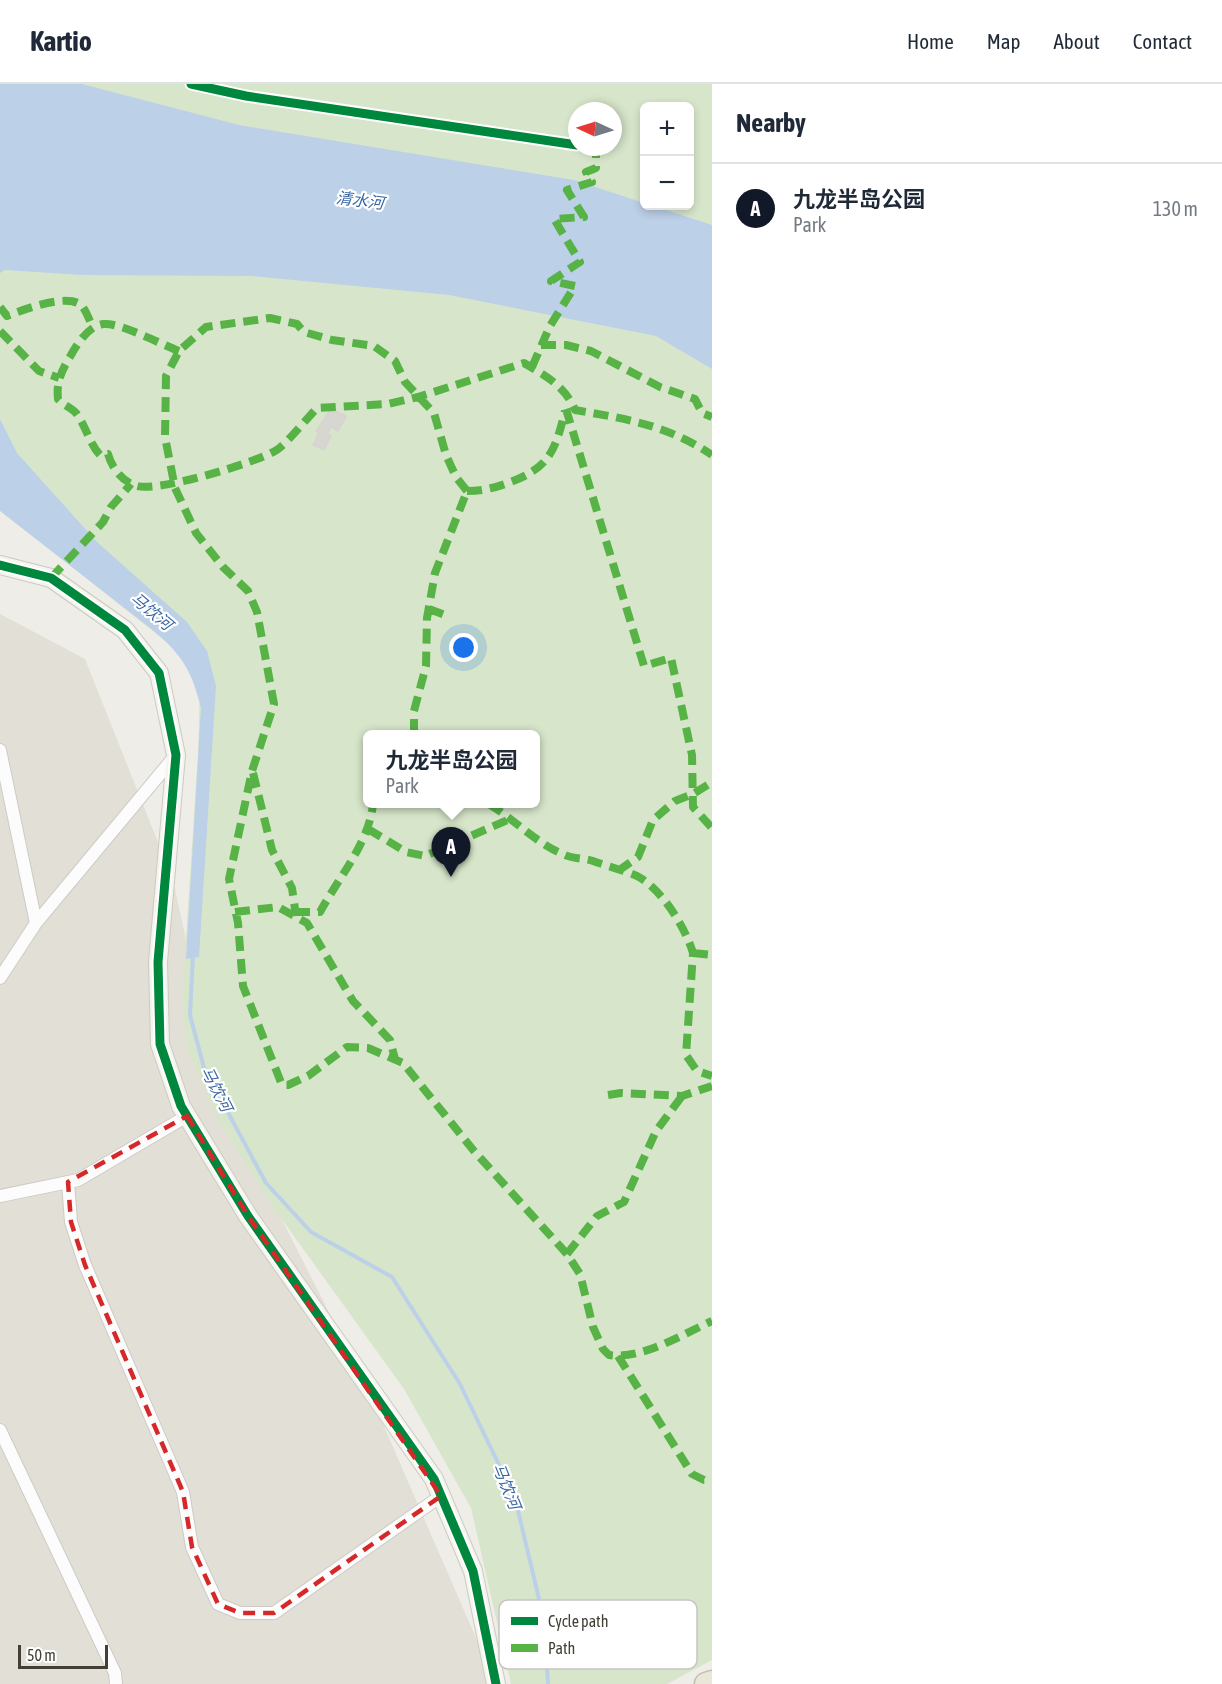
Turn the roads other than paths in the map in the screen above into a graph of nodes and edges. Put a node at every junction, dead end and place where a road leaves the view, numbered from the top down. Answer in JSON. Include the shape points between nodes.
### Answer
{"nodes":[{"id":1,"x":0,"y":565,"type":"edge"},
{"id":2,"x":0,"y":750,"type":"edge"},
{"id":3,"x":176,"y":755,"type":"junction"},
{"id":4,"x":36,"y":923,"type":"junction"},
{"id":5,"x":0,"y":978,"type":"edge"},
{"id":6,"x":187,"y":1116,"type":"junction"},
{"id":7,"x":69,"y":1182,"type":"junction"},
{"id":8,"x":0,"y":1196,"type":"edge"},
{"id":9,"x":0,"y":1430,"type":"edge"},
{"id":10,"x":441,"y":1496,"type":"junction"},
{"id":11,"x":712,"y":1682,"type":"edge"},
{"id":12,"x":116,"y":1684,"type":"edge"},
{"id":13,"x":496,"y":1684,"type":"edge"},
{"id":14,"x":706,"y":1684,"type":"edge"}],
"edges":[{"from":1,"to":3,"type":"street","via":[[51,578],[125,630],[159,673]]},
{"from":2,"to":4,"type":"street"},
{"from":3,"to":4,"type":"street"},
{"from":3,"to":6,"type":"street","via":[[158,962],[160,1044]]},
{"from":4,"to":5,"type":"street"},
{"from":6,"to":7,"type":"street"},
{"from":6,"to":10,"type":"street","via":[[248,1216],[434,1479]]},
{"from":7,"to":8,"type":"street"},
{"from":7,"to":10,"type":"street","via":[[71,1222],[85,1265],[183,1492],[192,1547],[218,1604],[240,1613],[274,1613]]},
{"from":9,"to":12,"type":"street","via":[[115,1673]]},
{"from":10,"to":13,"type":"street","via":[[473,1570]]},
{"from":11,"to":14,"type":"highway"}]}
